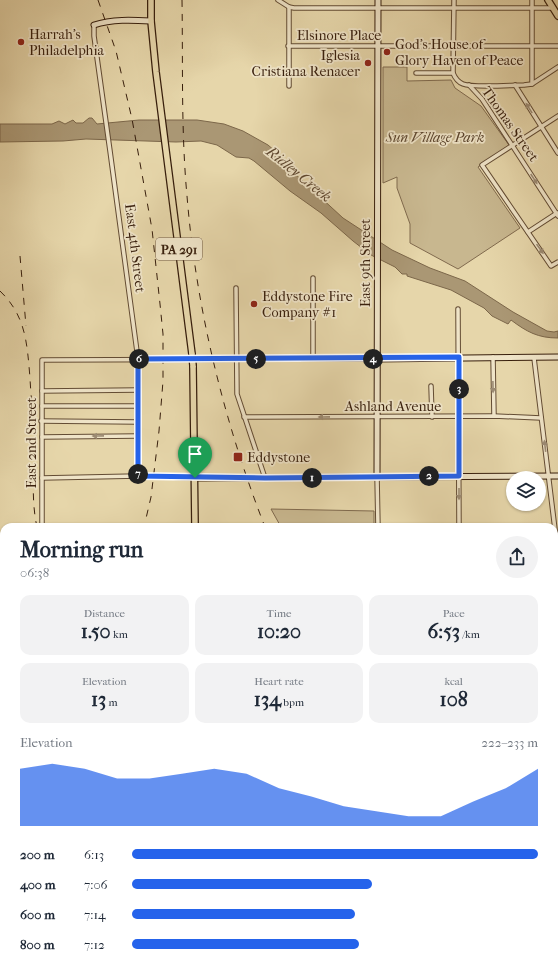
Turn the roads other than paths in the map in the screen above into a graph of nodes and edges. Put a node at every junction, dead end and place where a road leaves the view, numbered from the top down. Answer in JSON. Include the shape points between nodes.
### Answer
{"nodes":[{"id":1,"x":151,"y":0,"type":"edge"},
{"id":2,"x":278,"y":0,"type":"edge"},
{"id":3,"x":378,"y":0,"type":"edge"},
{"id":4,"x":454,"y":0,"type":"edge"},
{"id":5,"x":532,"y":0,"type":"edge"},
{"id":6,"x":548,"y":0,"type":"edge"},
{"id":7,"x":289,"y":7,"type":"junction"},
{"id":8,"x":378,"y":8,"type":"junction"},
{"id":9,"x":454,"y":8,"type":"junction"},
{"id":10,"x":532,"y":8,"type":"junction"},
{"id":11,"x":553,"y":8,"type":"junction"},
{"id":12,"x":558,"y":16,"type":"edge"},
{"id":13,"x":151,"y":21,"type":"junction"},
{"id":14,"x":94,"y":25,"type":"joint"},
{"id":15,"x":288,"y":46,"type":"junction"},
{"id":16,"x":378,"y":46,"type":"junction"},
{"id":17,"x":453,"y":46,"type":"junction"},
{"id":18,"x":532,"y":46,"type":"junction"},
{"id":19,"x":558,"y":46,"type":"edge"},
{"id":20,"x":558,"y":67,"type":"edge"},
{"id":21,"x":416,"y":73,"type":"dead end"},
{"id":22,"x":453,"y":73,"type":"junction"},
{"id":23,"x":532,"y":84,"type":"junction"},
{"id":24,"x":469,"y":85,"type":"junction"},
{"id":25,"x":515,"y":85,"type":"junction"},
{"id":26,"x":289,"y":86,"type":"dead end"},
{"id":27,"x":558,"y":116,"type":"edge"},
{"id":28,"x":541,"y":127,"type":"junction"},
{"id":29,"x":512,"y":146,"type":"junction"},
{"id":30,"x":558,"y":153,"type":"edge"},
{"id":31,"x":557,"y":214,"type":"edge"},
{"id":32,"x":528,"y":232,"type":"junction"},
{"id":33,"x":558,"y":262,"type":"edge"},
{"id":34,"x":313,"y":278,"type":"dead end"},
{"id":35,"x":236,"y":288,"type":"dead end"},
{"id":36,"x":458,"y":309,"type":"dead end"},
{"id":37,"x":459,"y":357,"type":"junction"},
{"id":38,"x":493,"y":357,"type":"junction"},
{"id":39,"x":558,"y":357,"type":"edge"},
{"id":40,"x":313,"y":358,"type":"junction"},
{"id":41,"x":534,"y":358,"type":"junction"},
{"id":42,"x":138,"y":359,"type":"junction"},
{"id":43,"x":238,"y":359,"type":"junction"},
{"id":44,"x":377,"y":359,"type":"junction"},
{"id":45,"x":431,"y":386,"type":"dead end"},
{"id":46,"x":138,"y":390,"type":"junction"},
{"id":47,"x":42,"y":391,"type":"junction"},
{"id":48,"x":42,"y":406,"type":"junction"},
{"id":49,"x":137,"y":406,"type":"junction"},
{"id":50,"x":494,"y":416,"type":"junction"},
{"id":51,"x":377,"y":417,"type":"junction"},
{"id":52,"x":432,"y":417,"type":"junction"},
{"id":53,"x":459,"y":417,"type":"junction"},
{"id":54,"x":244,"y":418,"type":"junction"},
{"id":55,"x":541,"y":418,"type":"junction"},
{"id":56,"x":42,"y":421,"type":"junction"},
{"id":57,"x":137,"y":422,"type":"junction"},
{"id":58,"x":137,"y":436,"type":"junction"},
{"id":59,"x":42,"y":437,"type":"junction"},
{"id":60,"x":138,"y":476,"type":"junction"},
{"id":61,"x":377,"y":476,"type":"junction"},
{"id":62,"x":459,"y":476,"type":"junction"},
{"id":63,"x":548,"y":476,"type":"junction"},
{"id":64,"x":558,"y":476,"type":"edge"},
{"id":65,"x":42,"y":478,"type":"junction"},
{"id":66,"x":195,"y":478,"type":"junction"},
{"id":67,"x":265,"y":478,"type":"junction"},
{"id":68,"x":42,"y":523,"type":"edge"},
{"id":69,"x":195,"y":523,"type":"edge"},
{"id":70,"x":378,"y":523,"type":"edge"},
{"id":71,"x":459,"y":523,"type":"edge"},
{"id":72,"x":555,"y":523,"type":"edge"}],
"edges":[{"from":1,"to":13,"type":"main road","number":"PA 291"},
{"from":2,"to":7,"type":"street"},
{"from":3,"to":8,"type":"street","name":"East 9th Street"},
{"from":4,"to":9,"type":"street"},
{"from":5,"to":10,"type":"street"},
{"from":6,"to":11,"type":"main road"},
{"from":7,"to":8,"type":"street"},
{"from":7,"to":15,"type":"street"},
{"from":8,"to":9,"type":"street"},
{"from":8,"to":16,"type":"street","name":"East 9th Street"},
{"from":9,"to":10,"type":"street"},
{"from":9,"to":17,"type":"street"},
{"from":10,"to":11,"type":"street"},
{"from":10,"to":18,"type":"street"},
{"from":11,"to":12,"type":"main road"},
{"from":13,"to":14,"type":"street","via":[[126,20]]},
{"from":13,"to":66,"type":"main road","number":"PA 291","bridge":true,"via":[[192,354]]},
{"from":14,"to":42,"type":"street","name":"East 4th Street"},
{"from":15,"to":16,"type":"street","name":"Elsinore Place"},
{"from":15,"to":26,"type":"street"},
{"from":16,"to":17,"type":"street","name":"Elsinore Place"},
{"from":16,"to":44,"type":"street","name":"East 9th Street"},
{"from":17,"to":18,"type":"street","name":"Elsinore Place"},
{"from":17,"to":22,"type":"street"},
{"from":18,"to":19,"type":"street","name":"Elsinore Place"},
{"from":18,"to":23,"type":"street"},
{"from":20,"to":23,"type":"street"},
{"from":21,"to":22,"type":"street"},
{"from":22,"to":24,"type":"street","name":"Thomas Street","via":[[458,81]]},
{"from":23,"to":25,"type":"street"},
{"from":24,"to":25,"type":"street"},
{"from":24,"to":29,"type":"street","name":"Thomas Street","via":[[482,99]]},
{"from":28,"to":25,"type":"street","one_way":true},
{"from":27,"to":28,"type":"street"},
{"from":28,"to":29,"type":"street"},
{"from":28,"to":30,"type":"street"},
{"from":29,"to":31,"type":"street","name":"Thomas Street","one_way":true},
{"from":29,"to":32,"type":"street","via":[[482,166]]},
{"from":31,"to":32,"type":"street"},
{"from":32,"to":33,"type":"street","one_way":true,"via":[[551,266]]},
{"from":34,"to":40,"type":"street"},
{"from":35,"to":43,"type":"street"},
{"from":36,"to":37,"type":"street"},
{"from":37,"to":38,"type":"street"},
{"from":37,"to":44,"type":"street"},
{"from":37,"to":53,"type":"street"},
{"from":38,"to":41,"type":"street"},
{"from":38,"to":50,"type":"street","one_way":true},
{"from":39,"to":41,"type":"street"},
{"from":40,"to":43,"type":"street"},
{"from":40,"to":44,"type":"street"},
{"from":41,"to":55,"type":"street"},
{"from":42,"to":43,"type":"street"},
{"from":42,"to":46,"type":"street","name":"East 4th Street"},
{"from":42,"to":47,"type":"street","name":"East 2nd Street","via":[[42,360]]},
{"from":43,"to":54,"type":"street","via":[[237,394]]},
{"from":44,"to":51,"type":"street","name":"East 9th Street"},
{"from":45,"to":52,"type":"street"},
{"from":46,"to":47,"type":"street"},
{"from":46,"to":49,"type":"street","name":"East 4th Street"},
{"from":47,"to":48,"type":"street","name":"East 2nd Street"},
{"from":48,"to":49,"type":"street"},
{"from":48,"to":56,"type":"street","name":"East 2nd Street"},
{"from":49,"to":57,"type":"street","name":"East 4th Street"},
{"from":50,"to":53,"type":"street","name":"Ashland Avenue"},
{"from":50,"to":55,"type":"street","name":"Ashland Avenue"},
{"from":51,"to":52,"type":"street","name":"Ashland Avenue"},
{"from":51,"to":54,"type":"street","name":"Ashland Avenue","one_way":true},
{"from":51,"to":61,"type":"street","name":"East 9th Street"},
{"from":52,"to":53,"type":"street","name":"Ashland Avenue"},
{"from":53,"to":62,"type":"street"},
{"from":54,"to":67,"type":"street"},
{"from":63,"to":55,"type":"street","one_way":true},
{"from":56,"to":57,"type":"street"},
{"from":56,"to":59,"type":"street","name":"East 2nd Street"},
{"from":57,"to":58,"type":"street","name":"East 4th Street"},
{"from":58,"to":59,"type":"street","one_way":true},
{"from":58,"to":60,"type":"street","name":"East 4th Street"},
{"from":59,"to":65,"type":"street","name":"East 2nd Street"},
{"from":60,"to":65,"type":"street"},
{"from":60,"to":66,"type":"street"},
{"from":61,"to":62,"type":"street"},
{"from":61,"to":67,"type":"street"},
{"from":61,"to":70,"type":"street","name":"East 9th Street"},
{"from":62,"to":63,"type":"street"},
{"from":62,"to":71,"type":"street","one_way":true},
{"from":63,"to":64,"type":"street"},
{"from":63,"to":72,"type":"street"},
{"from":65,"to":68,"type":"street","name":"East 2nd Street"},
{"from":66,"to":67,"type":"street"},
{"from":66,"to":69,"type":"main road","number":"PA 291"}]}
